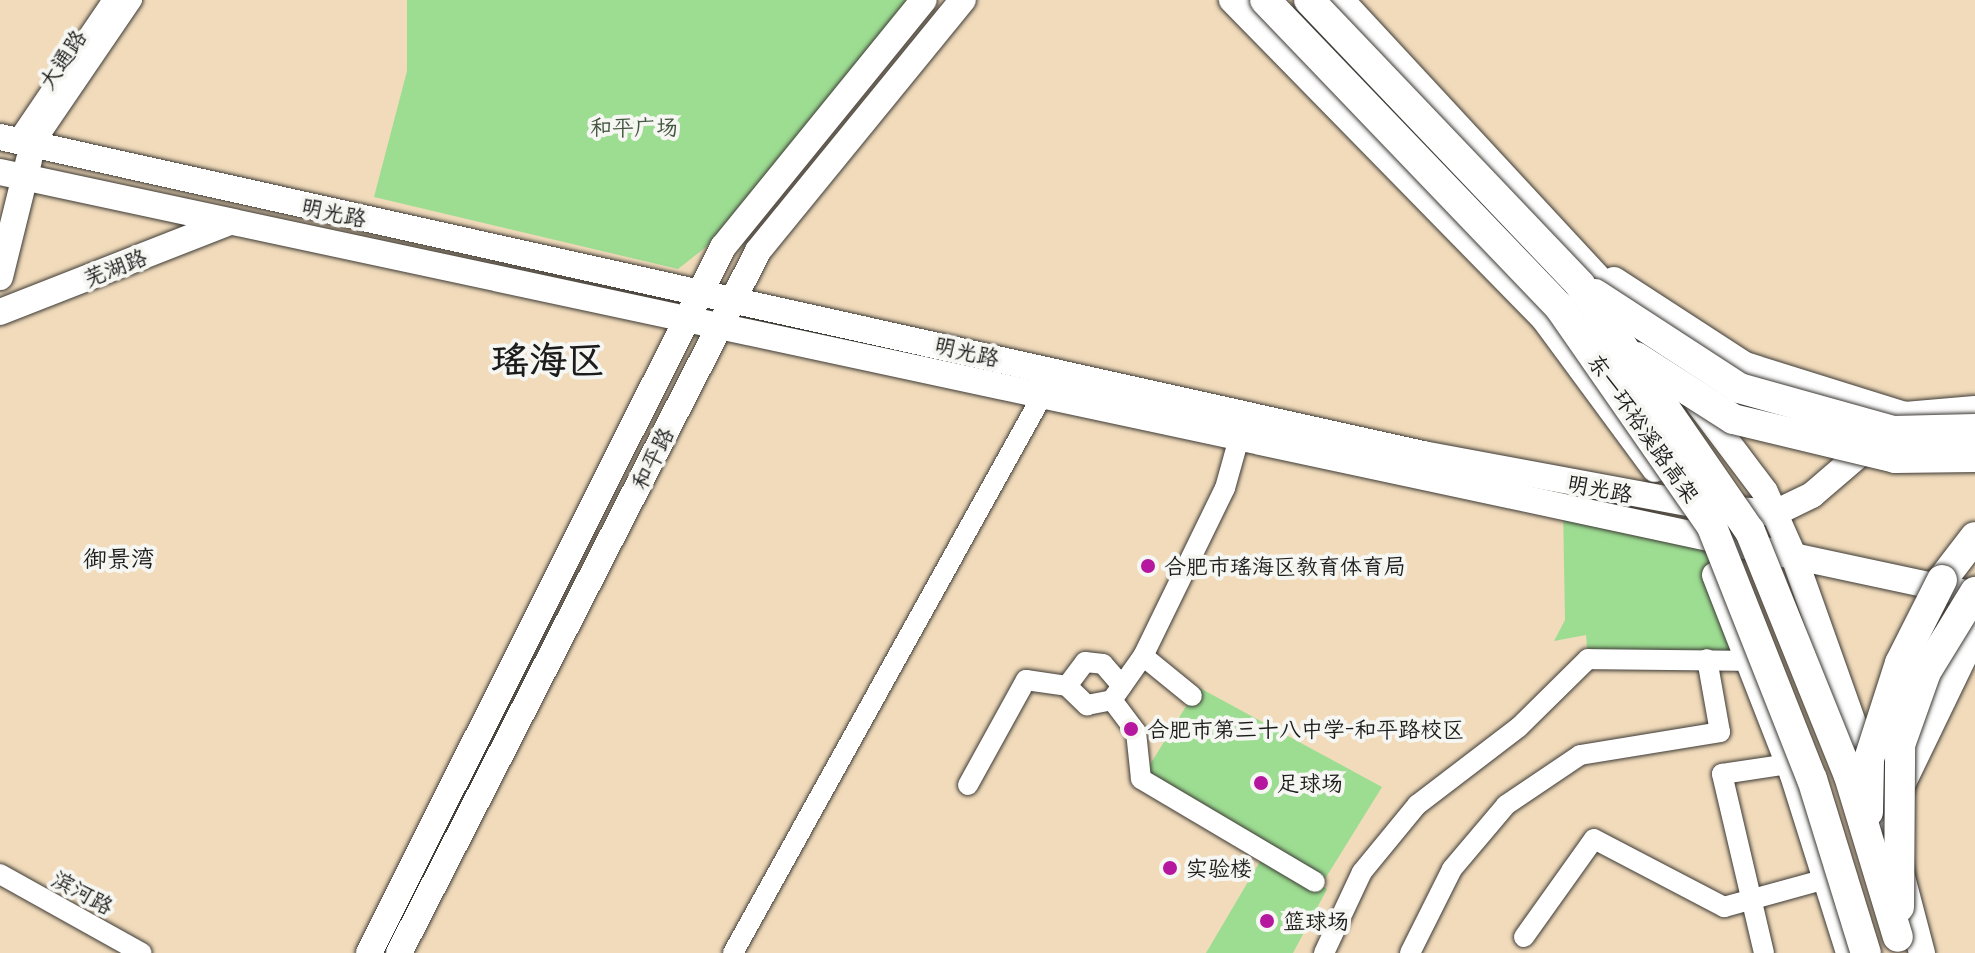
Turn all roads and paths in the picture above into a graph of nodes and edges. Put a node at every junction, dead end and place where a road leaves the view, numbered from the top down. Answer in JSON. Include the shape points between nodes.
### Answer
{"nodes":[{"id":1,"x":113,"y":0,"type":"edge"},
{"id":2,"x":132,"y":0,"type":"edge"},
{"id":3,"x":924,"y":0,"type":"edge"},
{"id":4,"x":963,"y":0,"type":"edge"},
{"id":5,"x":1232,"y":0,"type":"edge"},
{"id":6,"x":1265,"y":0,"type":"edge"},
{"id":7,"x":1309,"y":0,"type":"edge"},
{"id":8,"x":1341,"y":0,"type":"edge"},
{"id":9,"x":16,"y":141,"type":"edge"},
{"id":10,"x":11,"y":174,"type":"edge"},
{"id":11,"x":0,"y":206,"type":"edge"},
{"id":12,"x":230,"y":222,"type":"junction"},
{"id":13,"x":0,"y":277,"type":"edge"},
{"id":14,"x":1589,"y":278,"type":"junction"},
{"id":15,"x":700,"y":292,"type":"junction"},
{"id":16,"x":733,"y":300,"type":"junction"},
{"id":17,"x":1560,"y":308,"type":"junction"},
{"id":18,"x":0,"y":312,"type":"edge"},
{"id":19,"x":686,"y":319,"type":"junction"},
{"id":20,"x":719,"y":326,"type":"junction"},
{"id":21,"x":1042,"y":396,"type":"junction"},
{"id":22,"x":1975,"y":409,"type":"edge"},
{"id":23,"x":1905,"y":415,"type":"junction"},
{"id":24,"x":1975,"y":429,"type":"edge"},
{"id":25,"x":1239,"y":438,"type":"junction"},
{"id":26,"x":1975,"y":457,"type":"edge"},
{"id":27,"x":1679,"y":502,"type":"junction"},
{"id":28,"x":1775,"y":513,"type":"junction"},
{"id":29,"x":1700,"y":537,"type":"junction"},
{"id":30,"x":1975,"y":537,"type":"edge"},
{"id":31,"x":1794,"y":557,"type":"junction"},
{"id":32,"x":1975,"y":593,"type":"edge"},
{"id":33,"x":1975,"y":634,"type":"edge"},
{"id":34,"x":1143,"y":656,"type":"junction"},
{"id":35,"x":1707,"y":659,"type":"junction"},
{"id":36,"x":1749,"y":661,"type":"junction"},
{"id":37,"x":1067,"y":686,"type":"junction"},
{"id":38,"x":1117,"y":693,"type":"junction"},
{"id":39,"x":1192,"y":696,"type":"dead end"},
{"id":40,"x":1789,"y":764,"type":"junction"},
{"id":41,"x":968,"y":785,"type":"dead end"},
{"id":42,"x":1886,"y":816,"type":"junction"},
{"id":43,"x":0,"y":874,"type":"edge"},
{"id":44,"x":1826,"y":879,"type":"junction"},
{"id":45,"x":1315,"y":882,"type":"dead end"},
{"id":46,"x":1752,"y":900,"type":"junction"},
{"id":47,"x":1524,"y":937,"type":"dead end"},
{"id":48,"x":1908,"y":948,"type":"edge"},
{"id":49,"x":1860,"y":952,"type":"edge"},
{"id":50,"x":142,"y":953,"type":"edge"},
{"id":51,"x":369,"y":953,"type":"edge"},
{"id":52,"x":399,"y":953,"type":"edge"},
{"id":53,"x":733,"y":953,"type":"edge"},
{"id":54,"x":1324,"y":953,"type":"edge"},
{"id":55,"x":1410,"y":953,"type":"edge"},
{"id":56,"x":1764,"y":953,"type":"edge"}],
"edges":[{"from":1,"to":9,"type":"street","name":"大通路"},
{"from":2,"to":9,"type":"street","name":"大通路"},
{"from":3,"to":15,"type":"main road","name":"和平路","via":[[723,247]]},
{"from":4,"to":16,"type":"main road","name":"和平路","via":[[758,251]]},
{"from":5,"to":27,"type":"main road","via":[[1545,320]]},
{"from":6,"to":17,"type":"highway","name":"东一环裕溪路高架","bridge":true},
{"from":7,"to":14,"type":"highway","name":"东一环裕溪路高架","bridge":true},
{"from":8,"to":14,"type":"main road"},
{"from":9,"to":10,"type":"main road"},
{"from":9,"to":15,"type":"main road","name":"明光路"},
{"from":10,"to":11,"type":"main road"},
{"from":10,"to":12,"type":"main road","name":"明光路"},
{"from":10,"to":13,"type":"main road"},
{"from":12,"to":18,"type":"main road","name":"芜湖路"},
{"from":12,"to":19,"type":"main road","name":"明光路"},
{"from":14,"to":23,"type":"main road","via":[[1745,365]]},
{"from":14,"to":24,"type":"highway","bridge":true,"via":[[1739,388],[1893,431]]},
{"from":14,"to":28,"type":"main road"},
{"from":14,"to":48,"type":"highway","name":"东一环裕溪路高架","bridge":true,"via":[[1750,531],[1849,776]]},
{"from":15,"to":16,"type":"main road","name":"明光路"},
{"from":15,"to":19,"type":"main road","name":"和平路"},
{"from":16,"to":20,"type":"main road","name":"和平路"},
{"from":16,"to":27,"type":"main road","name":"明光路","via":[[1423,454]]},
{"from":17,"to":26,"type":"highway","bridge":true,"via":[[1733,419],[1895,458]]},
{"from":17,"to":49,"type":"highway","name":"东一环裕溪路高架","bridge":true,"via":[[1712,527],[1812,779]]},
{"from":19,"to":20,"type":"main road","name":"明光路"},
{"from":19,"to":51,"type":"main road","name":"和平路"},
{"from":20,"to":21,"type":"main road","name":"明光路"},
{"from":20,"to":52,"type":"main road","name":"和平路"},
{"from":21,"to":25,"type":"main road","name":"明光路"},
{"from":21,"to":53,"type":"street"},
{"from":22,"to":23,"type":"main road"},
{"from":23,"to":28,"type":"main road","via":[[1812,495]]},
{"from":25,"to":29,"type":"main road","name":"明光路"},
{"from":25,"to":34,"type":"street","via":[[1225,488]]},
{"from":27,"to":28,"type":"main road","name":"明光路"},
{"from":27,"to":29,"type":"main road"},
{"from":28,"to":31,"type":"main road"},
{"from":29,"to":31,"type":"main road","name":"明光路"},
{"from":29,"to":36,"type":"main road"},
{"from":30,"to":49,"type":"highway","bridge":true,"via":[[1942,580],[1900,663],[1869,759]]},
{"from":31,"to":32,"type":"main road","name":"明光路"},
{"from":31,"to":42,"type":"main road"},
{"from":32,"to":48,"type":"highway","bridge":true,"via":[[1926,672],[1900,745]]},
{"from":33,"to":42,"type":"main road"},
{"from":34,"to":38,"type":"street"},
{"from":34,"to":39,"type":"street"},
{"from":35,"to":36,"type":"street"},
{"from":35,"to":54,"type":"street","via":[[1588,659],[1519,727],[1417,805],[1362,872]]},
{"from":35,"to":55,"type":"street","via":[[1720,732],[1580,755],[1506,805],[1452,869]]},
{"from":36,"to":40,"type":"main road"},
{"from":37,"to":38,"type":"street","via":[[1087,705]]},
{"from":37,"to":38,"type":"street","via":[[1085,662],[1103,664]]},
{"from":37,"to":41,"type":"street","via":[[1026,680]]},
{"from":38,"to":45,"type":"street","via":[[1136,732],[1141,779]]},
{"from":40,"to":44,"type":"main road"},
{"from":40,"to":46,"type":"street","via":[[1722,774]]},
{"from":42,"to":48,"type":"main road"},
{"from":43,"to":50,"type":"street","name":"滨河路"},
{"from":44,"to":46,"type":"street"},
{"from":44,"to":49,"type":"main road"},
{"from":46,"to":47,"type":"street","via":[[1724,907],[1594,839]]},
{"from":46,"to":56,"type":"street"}]}
